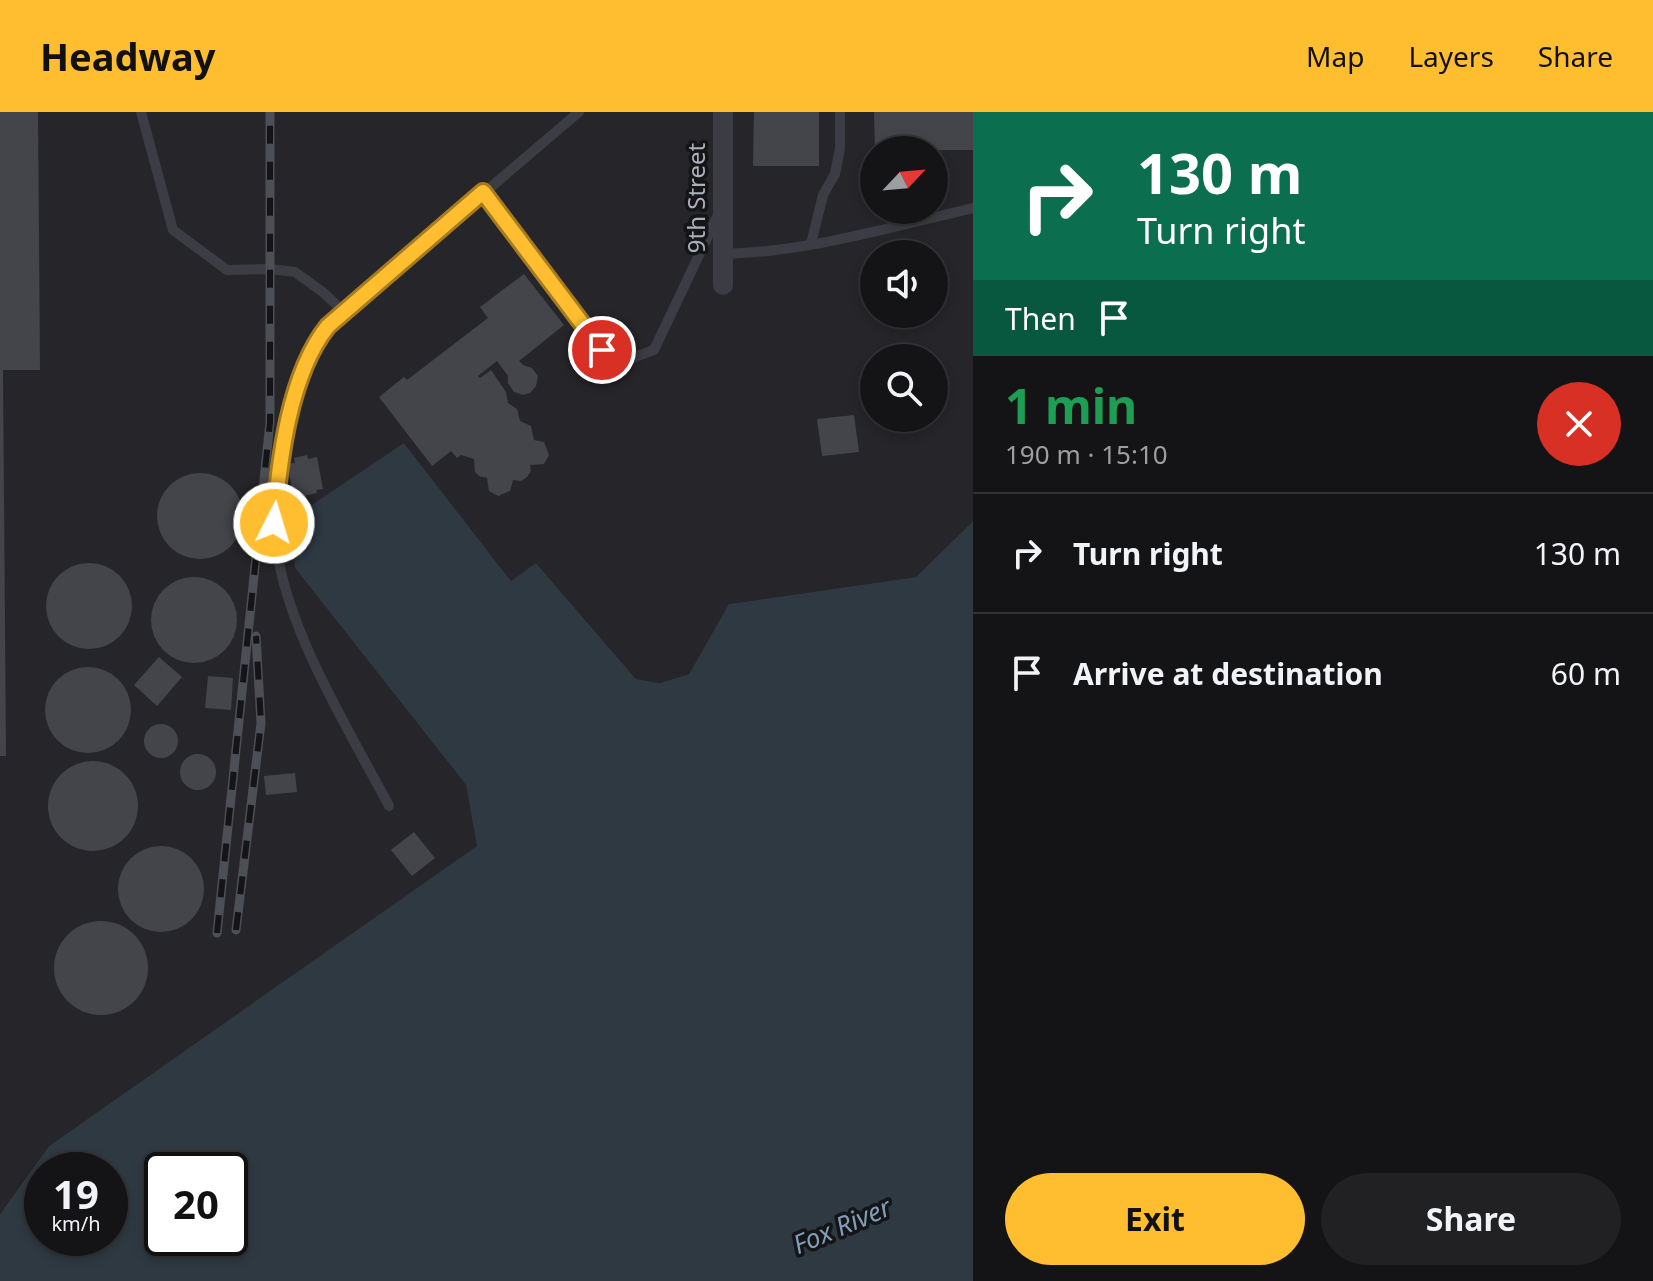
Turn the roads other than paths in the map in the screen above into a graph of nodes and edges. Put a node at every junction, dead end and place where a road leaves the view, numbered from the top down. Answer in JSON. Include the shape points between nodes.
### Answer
{"nodes":[{"id":1,"x":141,"y":112,"type":"edge"},
{"id":2,"x":579,"y":112,"type":"edge"},
{"id":3,"x":723,"y":112,"type":"edge"},
{"id":4,"x":840,"y":112,"type":"edge"},
{"id":5,"x":483,"y":192,"type":"junction"},
{"id":6,"x":723,"y":204,"type":"junction"},
{"id":7,"x":973,"y":208,"type":"edge"},
{"id":8,"x":811,"y":244,"type":"junction"},
{"id":9,"x":723,"y":254,"type":"junction"},
{"id":10,"x":723,"y":285,"type":"dead end"},
{"id":11,"x":344,"y":312,"type":"junction"},
{"id":12,"x":389,"y":806,"type":"dead end"}],
"edges":[{"from":1,"to":11,"type":"lane","via":[[173,230],[227,270],[295,272]]},
{"from":2,"to":5,"type":"lane"},
{"from":3,"to":6,"type":"street","name":"9th Street"},
{"from":4,"to":8,"type":"lane","via":[[835,174],[823,195]]},
{"from":5,"to":6,"type":"lane","via":[[602,350],[629,359],[654,350]]},
{"from":5,"to":11,"type":"lane"},
{"from":6,"to":9,"type":"street","name":"9th Street"},
{"from":7,"to":8,"type":"lane"},
{"from":8,"to":9,"type":"lane"},
{"from":9,"to":10,"type":"street","name":"9th Street"},
{"from":11,"to":12,"type":"lane","via":[[313,344],[306,360],[282,449],[274,523],[283,580],[304,639]]}]}
